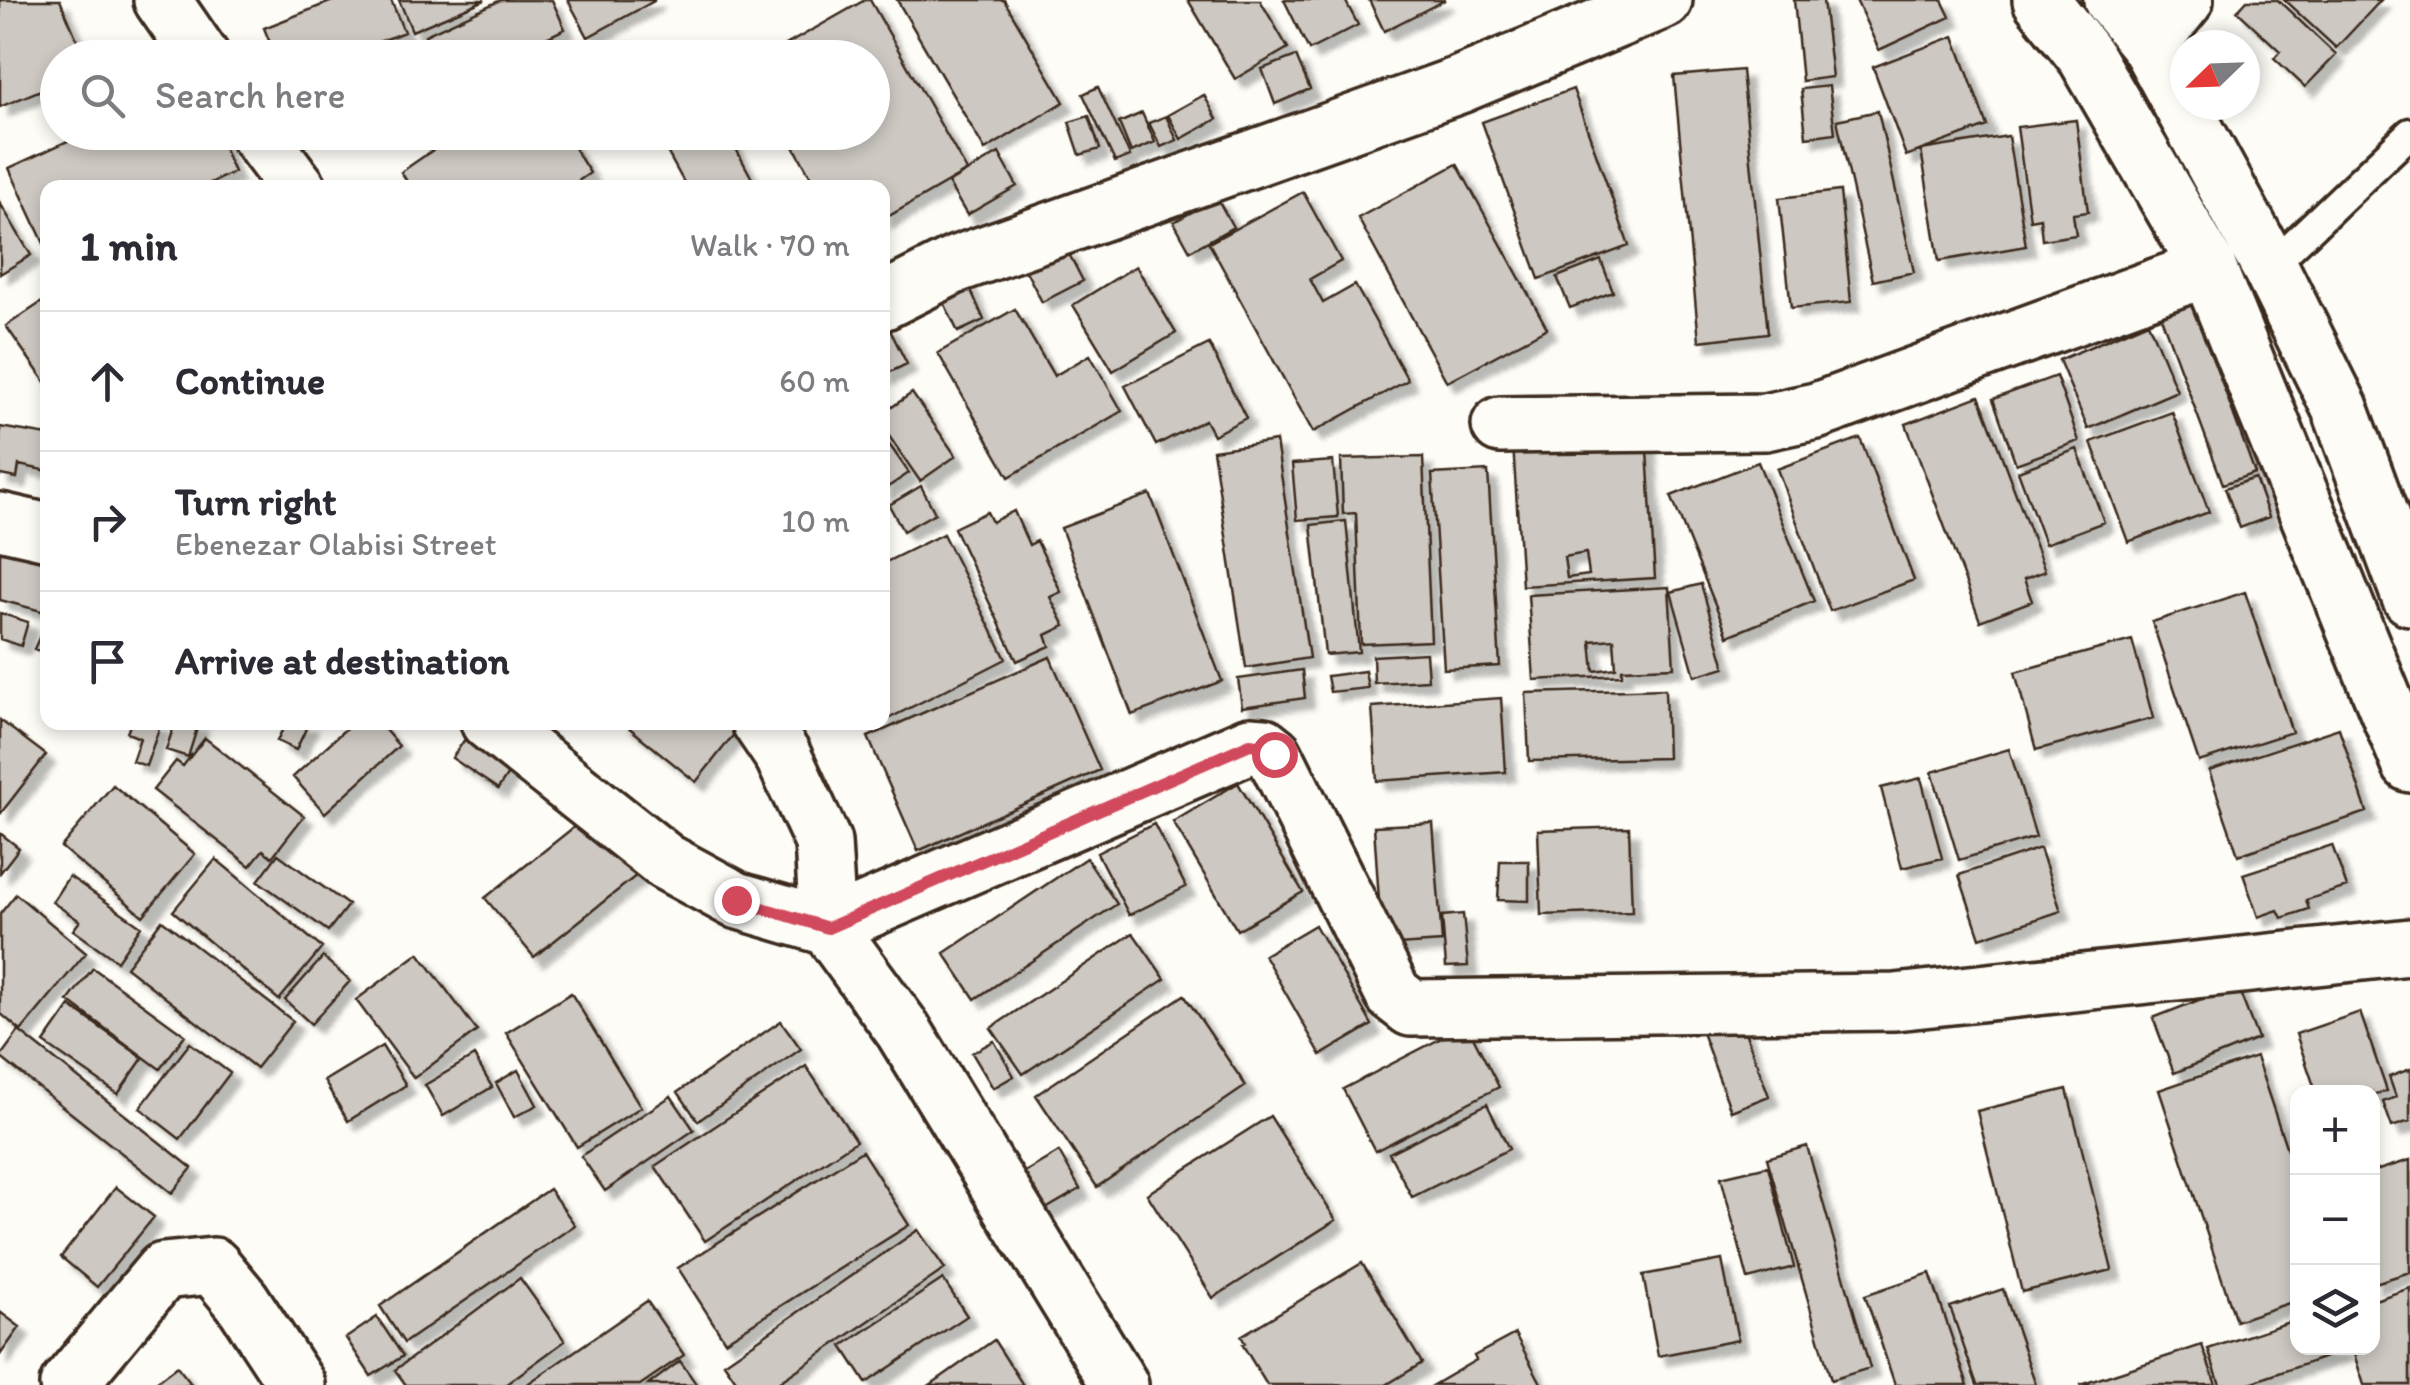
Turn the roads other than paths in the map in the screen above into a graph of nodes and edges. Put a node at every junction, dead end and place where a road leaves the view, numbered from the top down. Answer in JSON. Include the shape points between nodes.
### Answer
{"nodes":[{"id":1,"x":162,"y":0,"type":"edge"},
{"id":2,"x":1664,"y":0,"type":"edge"},
{"id":3,"x":2041,"y":0,"type":"edge"},
{"id":4,"x":2112,"y":0,"type":"edge"},
{"id":5,"x":2185,"y":0,"type":"edge"},
{"id":6,"x":190,"y":40,"type":"edge"},
{"id":7,"x":2149,"y":44,"type":"junction"},
{"id":8,"x":2410,"y":134,"type":"edge"},
{"id":9,"x":270,"y":150,"type":"edge"},
{"id":10,"x":292,"y":180,"type":"edge"},
{"id":11,"x":2270,"y":267,"type":"junction"},
{"id":12,"x":2208,"y":268,"type":"junction"},
{"id":13,"x":890,"y":298,"type":"edge"},
{"id":14,"x":1500,"y":425,"type":"dead end"},
{"id":15,"x":0,"y":522,"type":"edge"},
{"id":16,"x":40,"y":530,"type":"edge"},
{"id":17,"x":2410,"y":597,"type":"edge"},
{"id":18,"x":498,"y":730,"type":"edge"},
{"id":19,"x":766,"y":730,"type":"edge"},
{"id":20,"x":2410,"y":764,"type":"edge"},
{"id":21,"x":828,"y":928,"type":"junction"},
{"id":22,"x":2410,"y":947,"type":"edge"},
{"id":23,"x":68,"y":1385,"type":"edge"},
{"id":24,"x":297,"y":1385,"type":"edge"},
{"id":25,"x":1120,"y":1385,"type":"edge"}],
"edges":[{"from":1,"to":6,"type":"street"},
{"from":2,"to":13,"type":"street","via":[[1459,84],[956,264]]},
{"from":3,"to":12,"type":"street","via":[[2086,56]]},
{"from":4,"to":7,"type":"street"},
{"from":5,"to":7,"type":"street"},
{"from":7,"to":11,"type":"street"},
{"from":8,"to":11,"type":"lane"},
{"from":9,"to":10,"type":"street"},
{"from":11,"to":17,"type":"street","via":[[2340,408]]},
{"from":12,"to":14,"type":"street","via":[[1816,411],[1764,422]]},
{"from":12,"to":20,"type":"street"},
{"from":15,"to":16,"type":"street"},
{"from":18,"to":21,"type":"street","via":[[666,862],[736,900]]},
{"from":19,"to":21,"type":"street","via":[[823,842]]},
{"from":21,"to":22,"type":"street","via":[[1250,744],[1274,754],[1394,994],[1411,1008],[1895,1002]]},
{"from":21,"to":25,"type":"street","via":[[903,1030]]},
{"from":23,"to":24,"type":"street","via":[[163,1272],[213,1266]]}]}
